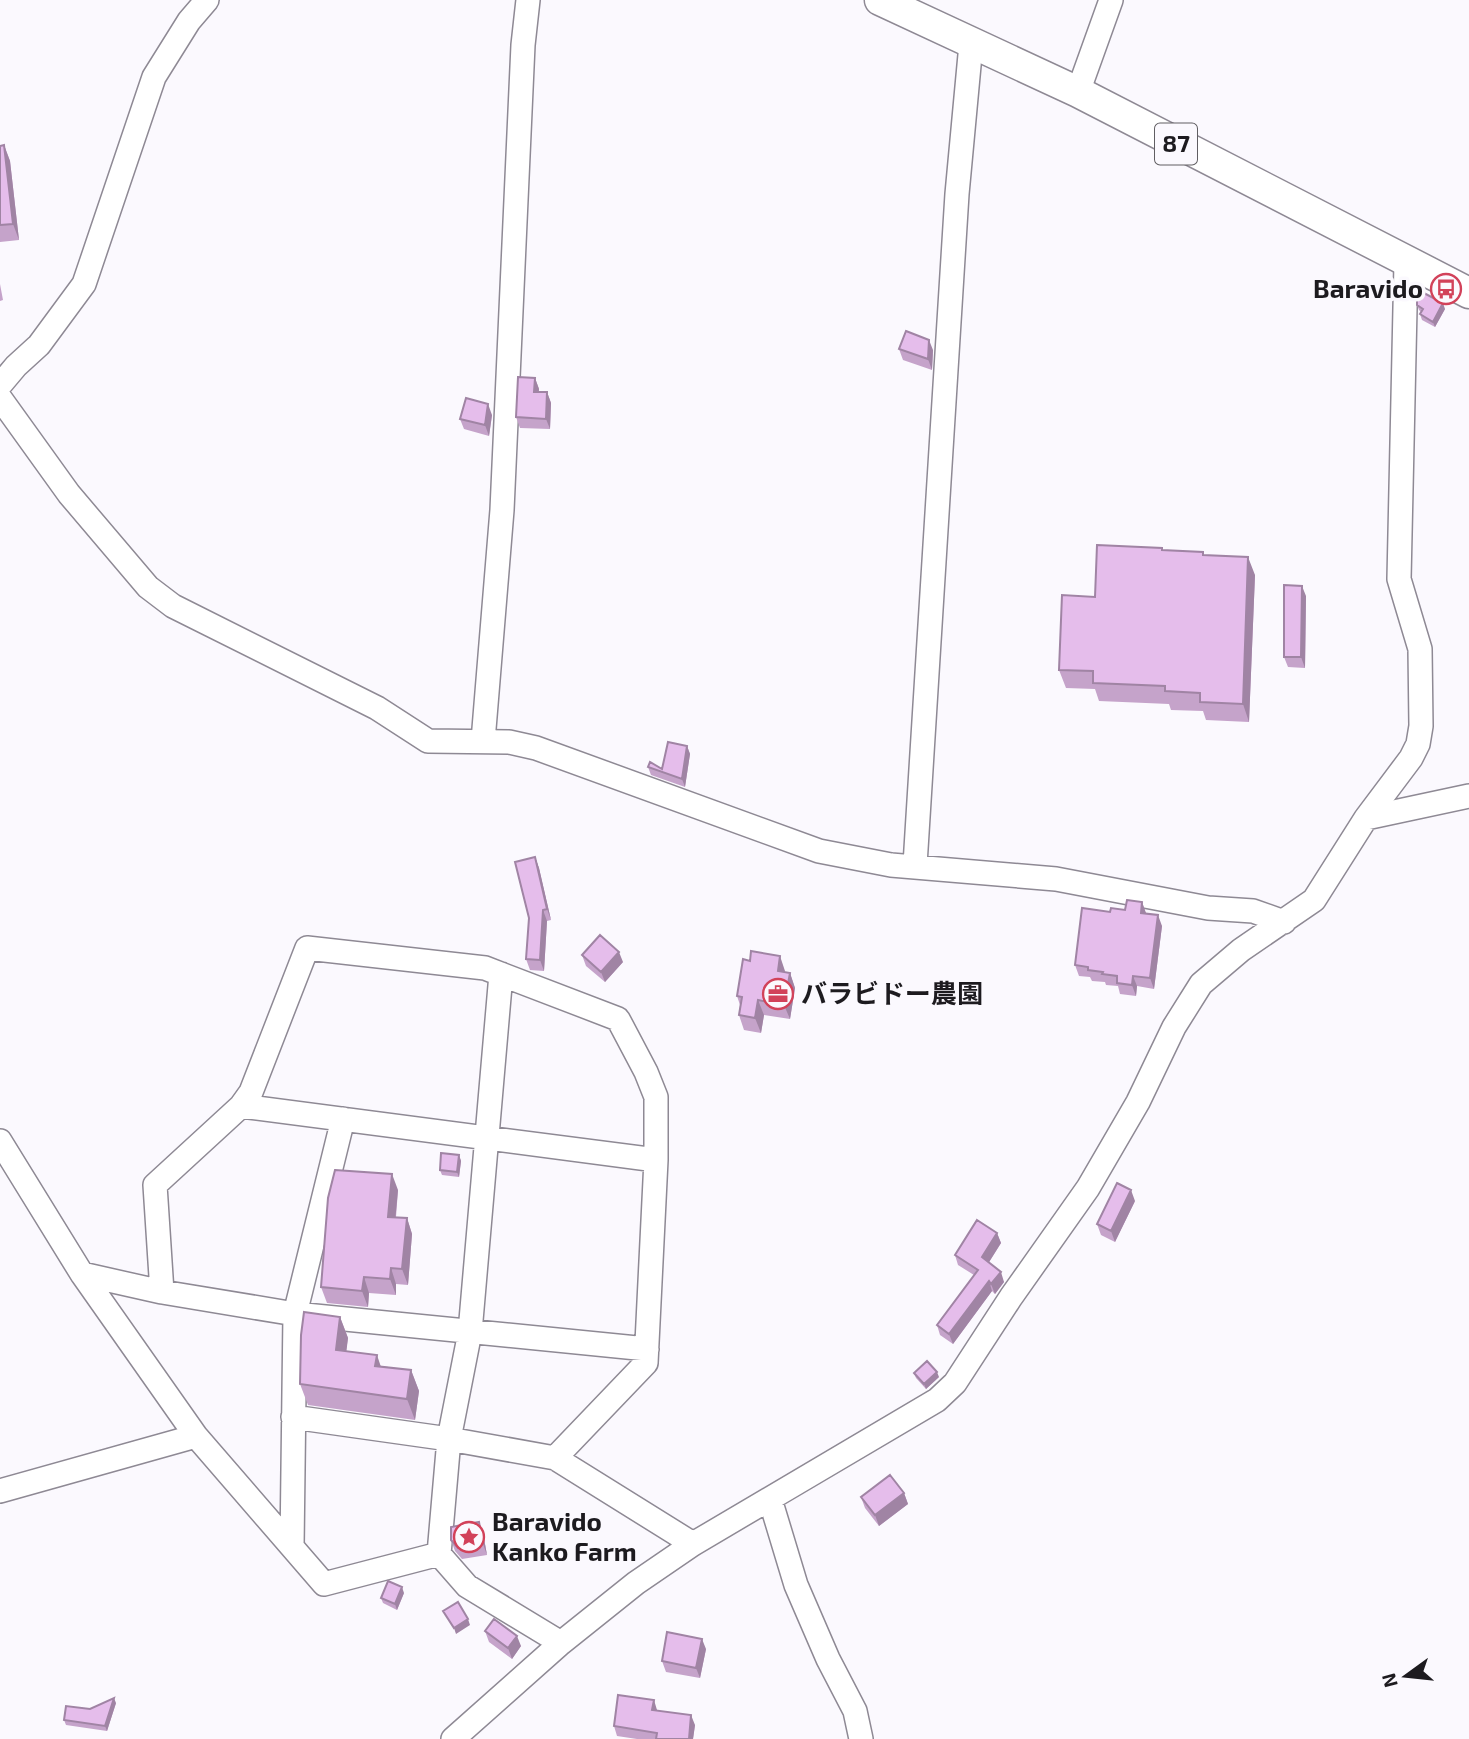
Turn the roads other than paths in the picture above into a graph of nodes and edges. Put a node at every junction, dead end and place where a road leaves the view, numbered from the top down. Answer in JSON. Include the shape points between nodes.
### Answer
{"nodes":[{"id":1,"x":207,"y":0,"type":"edge"},
{"id":2,"x":528,"y":0,"type":"edge"},
{"id":3,"x":880,"y":0,"type":"edge"},
{"id":4,"x":1111,"y":0,"type":"edge"},
{"id":5,"x":971,"y":44,"type":"junction"},
{"id":6,"x":1078,"y":92,"type":"junction"},
{"id":7,"x":1406,"y":263,"type":"junction"},
{"id":8,"x":1469,"y":293,"type":"edge"},
{"id":9,"x":0,"y":385,"type":"edge"},
{"id":10,"x":0,"y":398,"type":"edge"},
{"id":11,"x":483,"y":741,"type":"junction"},
{"id":12,"x":1469,"y":796,"type":"edge"},
{"id":13,"x":1366,"y":818,"type":"junction"},
{"id":14,"x":915,"y":865,"type":"junction"},
{"id":15,"x":1284,"y":922,"type":"junction"},
{"id":16,"x":500,"y":974,"type":"junction"},
{"id":17,"x":241,"y":1106,"type":"junction"},
{"id":18,"x":343,"y":1119,"type":"junction"},
{"id":19,"x":485,"y":1138,"type":"junction"},
{"id":20,"x":0,"y":1140,"type":"edge"},
{"id":21,"x":656,"y":1160,"type":"junction"},
{"id":22,"x":82,"y":1274,"type":"junction"},
{"id":23,"x":163,"y":1292,"type":"junction"},
{"id":24,"x":295,"y":1314,"type":"junction"},
{"id":25,"x":470,"y":1332,"type":"junction"},
{"id":26,"x":648,"y":1349,"type":"junction"},
{"id":27,"x":293,"y":1417,"type":"junction"},
{"id":28,"x":196,"y":1436,"type":"junction"},
{"id":29,"x":449,"y":1439,"type":"junction"},
{"id":30,"x":555,"y":1458,"type":"junction"},
{"id":31,"x":0,"y":1492,"type":"edge"},
{"id":32,"x":770,"y":1499,"type":"junction"},
{"id":33,"x":693,"y":1544,"type":"junction"},
{"id":34,"x":292,"y":1546,"type":"junction"},
{"id":35,"x":439,"y":1554,"type":"junction"},
{"id":36,"x":561,"y":1643,"type":"junction"},
{"id":37,"x":453,"y":1739,"type":"edge"},
{"id":38,"x":861,"y":1739,"type":"edge"}],
"edges":[{"from":1,"to":9,"type":"street","via":[[154,77],[84,284],[39,345]]},
{"from":2,"to":11,"type":"street","via":[[502,510]]},
{"from":3,"to":5,"type":"main road","number":"87"},
{"from":4,"to":6,"type":"street"},
{"from":5,"to":6,"type":"main road","number":"87"},
{"from":5,"to":14,"type":"street","via":[[957,194]]},
{"from":6,"to":7,"type":"main road","number":"87"},
{"from":7,"to":8,"type":"main road","number":"87"},
{"from":7,"to":13,"type":"street","via":[[1399,579],[1420,649],[1420,726],[1411,758]]},
{"from":10,"to":11,"type":"street","via":[[69,494],[148,587],[173,606],[377,708],[428,741]]},
{"from":11,"to":14,"type":"street","via":[[536,748],[819,851]]},
{"from":12,"to":13,"type":"street"},
{"from":13,"to":15,"type":"street","via":[[1314,900]]},
{"from":14,"to":15,"type":"street","via":[[1056,879],[1209,908],[1253,911]]},
{"from":15,"to":32,"type":"street","via":[[1201,984],[1088,1188],[955,1383],[937,1400]]},
{"from":16,"to":17,"type":"street","via":[[485,968],[307,948],[251,1092]]},
{"from":16,"to":19,"type":"street"},
{"from":16,"to":21,"type":"street","via":[[618,1019],[656,1097]]},
{"from":17,"to":18,"type":"street"},
{"from":17,"to":23,"type":"street","via":[[155,1185]]},
{"from":18,"to":19,"type":"street"},
{"from":18,"to":24,"type":"street"},
{"from":19,"to":21,"type":"street"},
{"from":19,"to":25,"type":"street"},
{"from":20,"to":22,"type":"street"},
{"from":21,"to":26,"type":"street"},
{"from":22,"to":23,"type":"street"},
{"from":22,"to":28,"type":"street"},
{"from":23,"to":24,"type":"street"},
{"from":24,"to":25,"type":"street"},
{"from":24,"to":27,"type":"street"},
{"from":25,"to":26,"type":"street"},
{"from":25,"to":29,"type":"street"},
{"from":26,"to":30,"type":"street","via":[[646,1363]]},
{"from":27,"to":29,"type":"street"},
{"from":27,"to":34,"type":"street"},
{"from":28,"to":31,"type":"street"},
{"from":28,"to":34,"type":"street"},
{"from":29,"to":30,"type":"street"},
{"from":29,"to":35,"type":"street"},
{"from":30,"to":33,"type":"street"},
{"from":32,"to":33,"type":"street"},
{"from":32,"to":38,"type":"street","via":[[796,1585],[855,1711]]},
{"from":33,"to":36,"type":"street"},
{"from":34,"to":35,"type":"street","via":[[324,1584]]},
{"from":35,"to":36,"type":"street","via":[[467,1586]]},
{"from":36,"to":37,"type":"street"}]}
